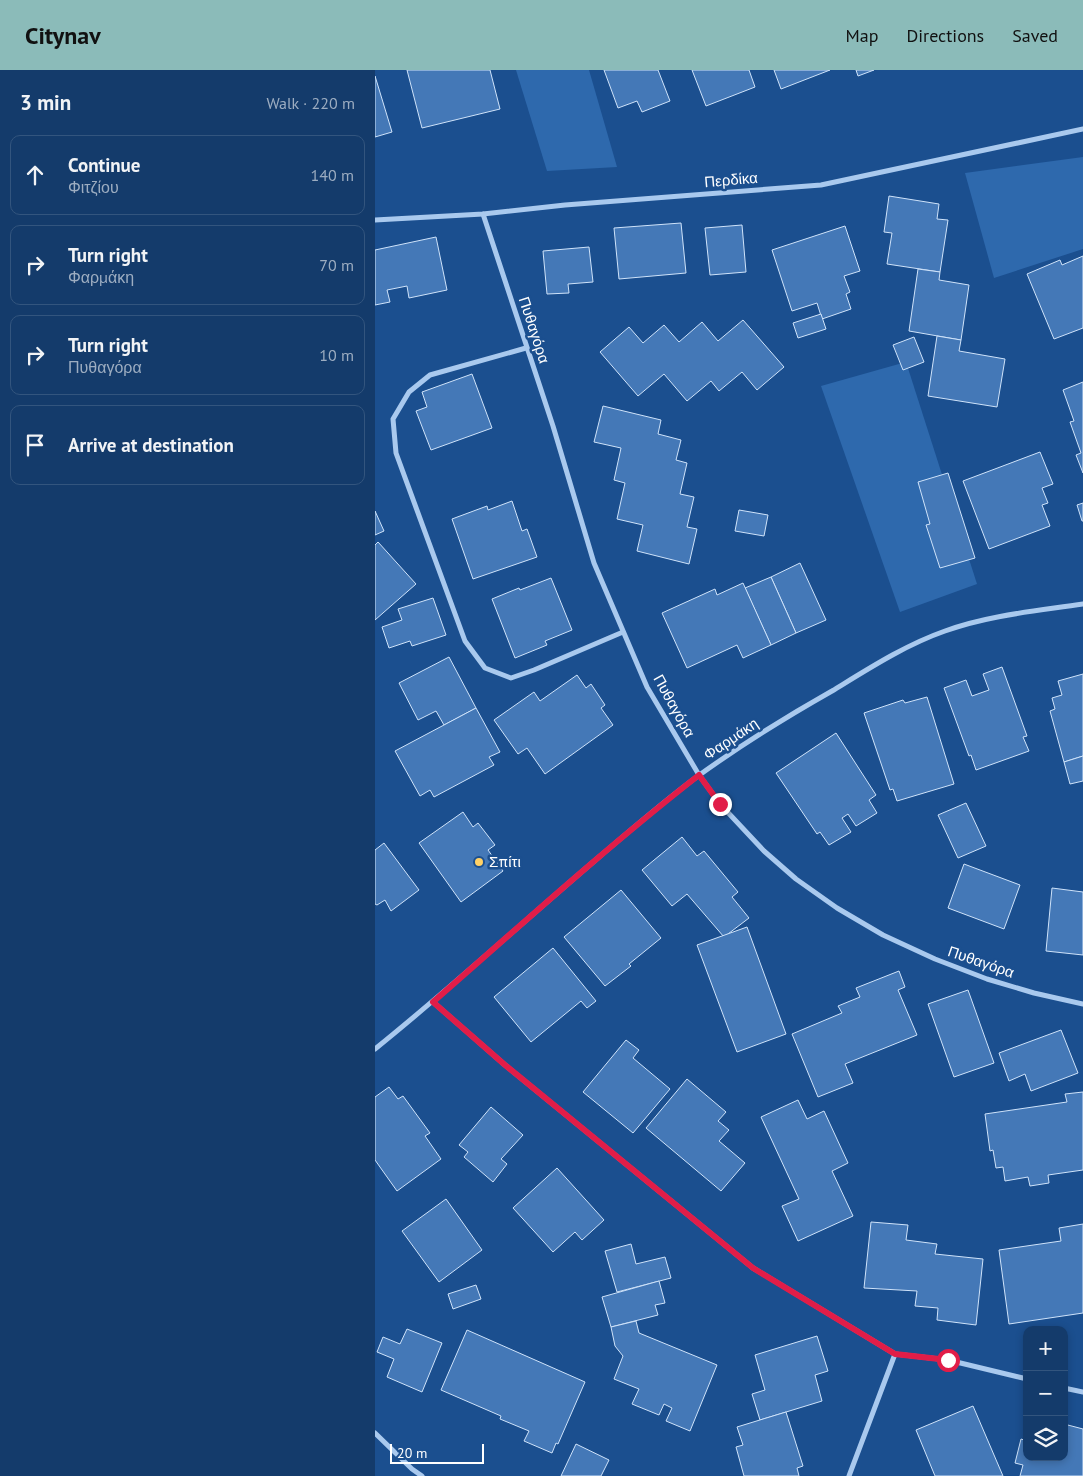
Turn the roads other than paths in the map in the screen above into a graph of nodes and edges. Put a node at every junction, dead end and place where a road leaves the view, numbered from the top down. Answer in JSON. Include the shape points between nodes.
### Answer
{"nodes":[{"id":1,"x":1083,"y":129,"type":"edge"},
{"id":2,"x":483,"y":214,"type":"junction"},
{"id":3,"x":375,"y":220,"type":"edge"},
{"id":4,"x":527,"y":348,"type":"junction"},
{"id":5,"x":1083,"y":604,"type":"edge"},
{"id":6,"x":623,"y":632,"type":"junction"},
{"id":7,"x":699,"y":775,"type":"junction"},
{"id":8,"x":433,"y":1002,"type":"junction"},
{"id":9,"x":1083,"y":1004,"type":"edge"},
{"id":10,"x":375,"y":1048,"type":"edge"},
{"id":11,"x":895,"y":1354,"type":"junction"},
{"id":12,"x":1023,"y":1378,"type":"edge"},
{"id":13,"x":1068,"y":1389,"type":"edge"},
{"id":14,"x":1083,"y":1392,"type":"edge"},
{"id":15,"x":375,"y":1433,"type":"edge"},
{"id":16,"x":422,"y":1476,"type":"edge"},
{"id":17,"x":849,"y":1476,"type":"edge"}],
"edges":[{"from":1,"to":2,"type":"street","name":"Περδίκα","via":[[821,185]]},
{"from":2,"to":3,"type":"street","name":"Περδίκα"},
{"from":2,"to":4,"type":"street","name":"Πυθαγόρα"},
{"from":4,"to":6,"type":"street","name":"Πυθαγόρα","via":[[594,563]]},
{"from":4,"to":6,"type":"street","via":[[429,375],[409,392],[393,419],[396,453],[465,641],[485,668],[511,678]]},
{"from":5,"to":7,"type":"street","name":"Φαρμάκη","via":[[1009,615],[929,637],[802,708]]},
{"from":6,"to":7,"type":"street","name":"Πυθαγόρα","via":[[647,687]]},
{"from":7,"to":8,"type":"street","name":"Φαρμάκη"},
{"from":7,"to":9,"type":"street","name":"Πυθαγόρα","via":[[720,804],[764,851],[837,908],[883,935],[935,959],[987,979]]},
{"from":8,"to":10,"type":"street","name":"Φαρμάκη"},
{"from":8,"to":11,"type":"street","via":[[753,1268]]},
{"from":11,"to":12,"type":"street","via":[[948,1360]]},
{"from":11,"to":17,"type":"street"},
{"from":13,"to":14,"type":"street"},
{"from":15,"to":16,"type":"street"}]}
